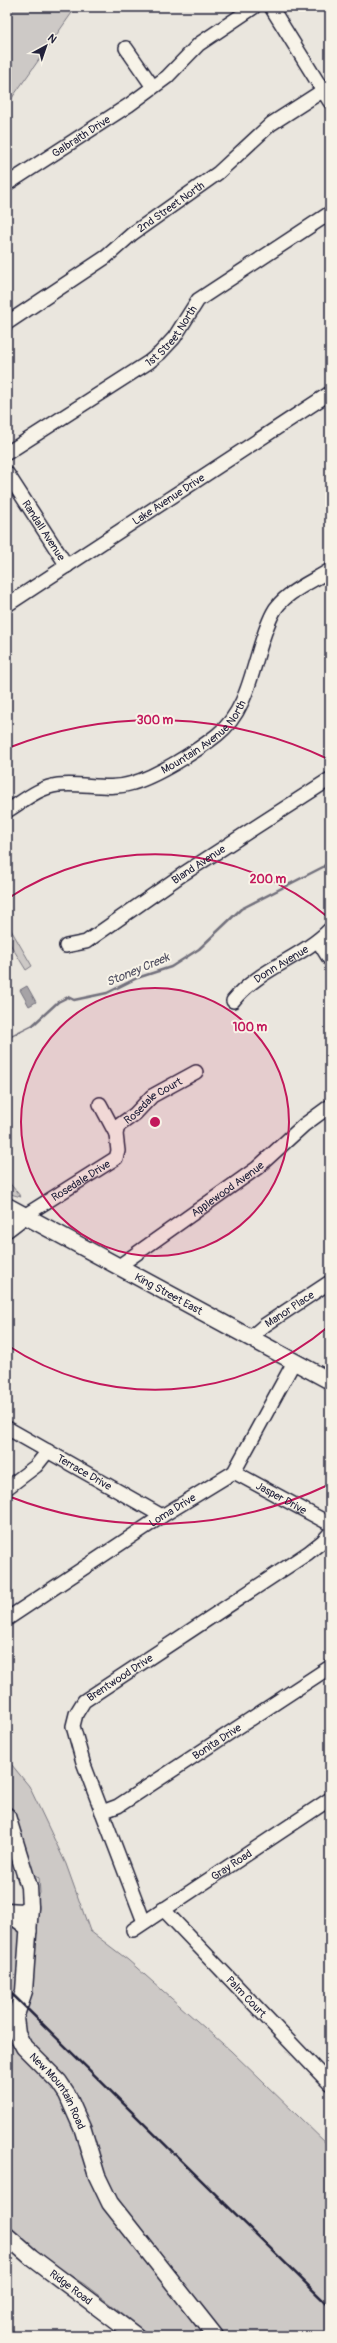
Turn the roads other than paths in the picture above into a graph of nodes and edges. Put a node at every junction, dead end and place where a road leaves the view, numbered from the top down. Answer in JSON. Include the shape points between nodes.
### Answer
{"nodes":[{"id":1,"x":254,"y":7,"type":"edge"},
{"id":2,"x":271,"y":7,"type":"edge"},
{"id":3,"x":126,"y":48,"type":"dead end"},
{"id":4,"x":153,"y":87,"type":"junction"},
{"id":5,"x":328,"y":93,"type":"edge"},
{"id":6,"x":7,"y":184,"type":"edge"},
{"id":7,"x":330,"y":213,"type":"edge"},
{"id":8,"x":7,"y":323,"type":"edge"},
{"id":9,"x":330,"y":393,"type":"edge"},
{"id":10,"x":7,"y":453,"type":"edge"},
{"id":11,"x":7,"y":473,"type":"edge"},
{"id":12,"x":67,"y":566,"type":"junction"},
{"id":13,"x":330,"y":570,"type":"edge"},
{"id":14,"x":7,"y":605,"type":"edge"},
{"id":15,"x":330,"y":779,"type":"edge"},
{"id":16,"x":7,"y":811,"type":"edge"},
{"id":17,"x":330,"y":929,"type":"edge"},
{"id":18,"x":318,"y":941,"type":"junction"},
{"id":19,"x":66,"y":946,"type":"dead end"},
{"id":20,"x":330,"y":960,"type":"edge"},
{"id":21,"x":233,"y":1001,"type":"dead end"},
{"id":22,"x":196,"y":1072,"type":"dead end"},
{"id":23,"x":100,"y":1104,"type":"dead end"},
{"id":24,"x":330,"y":1106,"type":"edge"},
{"id":25,"x":116,"y":1134,"type":"junction"},
{"id":26,"x":7,"y":1206,"type":"edge"},
{"id":27,"x":24,"y":1216,"type":"junction"},
{"id":28,"x":7,"y":1229,"type":"edge"},
{"id":29,"x":119,"y":1266,"type":"junction"},
{"id":30,"x":330,"y":1282,"type":"edge"},
{"id":31,"x":250,"y":1338,"type":"junction"},
{"id":32,"x":294,"y":1362,"type":"junction"},
{"id":33,"x":330,"y":1381,"type":"edge"},
{"id":34,"x":7,"y":1428,"type":"edge"},
{"id":35,"x":48,"y":1451,"type":"junction"},
{"id":36,"x":234,"y":1472,"type":"junction"},
{"id":37,"x":7,"y":1488,"type":"edge"},
{"id":38,"x":162,"y":1516,"type":"junction"},
{"id":39,"x":330,"y":1524,"type":"edge"},
{"id":40,"x":330,"y":1533,"type":"edge"},
{"id":41,"x":7,"y":1619,"type":"edge"},
{"id":42,"x":330,"y":1668,"type":"edge"},
{"id":43,"x":330,"y":1799,"type":"edge"},
{"id":44,"x":102,"y":1812,"type":"junction"},
{"id":45,"x":7,"y":1816,"type":"edge"},
{"id":46,"x":30,"y":1907,"type":"junction"},
{"id":47,"x":163,"y":1909,"type":"junction"},
{"id":48,"x":7,"y":1912,"type":"edge"},
{"id":49,"x":144,"y":1922,"type":"junction"},
{"id":50,"x":133,"y":1930,"type":"dead end"},
{"id":51,"x":30,"y":1931,"type":"junction"},
{"id":52,"x":330,"y":2084,"type":"edge"},
{"id":53,"x":7,"y":2236,"type":"edge"},
{"id":54,"x":136,"y":2336,"type":"edge"},
{"id":55,"x":215,"y":2336,"type":"edge"}],
"edges":[{"from":1,"to":4,"type":"street","name":"Galbraith Drive","via":[[199,44],[167,77]]},
{"from":2,"to":5,"type":"street"},
{"from":3,"to":4,"type":"street"},
{"from":4,"to":6,"type":"street","name":"Galbraith Drive"},
{"from":5,"to":8,"type":"street","name":"2nd Street North","via":[[271,124],[218,173],[132,234],[106,257]]},
{"from":7,"to":10,"type":"street","name":"1st Street North","via":[[198,300],[174,338],[155,358]]},
{"from":9,"to":12,"type":"street","name":"Lake Avenue Drive"},
{"from":11,"to":12,"type":"street","name":"Randall Avenue"},
{"from":12,"to":14,"type":"street","name":"Lake Avenue Drive"},
{"from":13,"to":16,"type":"street","name":"Mountain Avenue North","via":[[284,599],[273,612],[242,700],[229,725],[216,736],[159,772],[133,783],[114,787],[57,785],[43,789]]},
{"from":15,"to":19,"type":"street","name":"Bland Avenue","via":[[183,874],[86,942]]},
{"from":17,"to":18,"type":"street","name":"Donn Avenue"},
{"from":18,"to":20,"type":"street"},
{"from":18,"to":21,"type":"street","name":"Donn Avenue","via":[[244,987]]},
{"from":22,"to":25,"type":"street","name":"Rosedale Court","via":[[152,1096],[135,1114],[118,1126]]},
{"from":23,"to":25,"type":"street"},
{"from":24,"to":29,"type":"street","name":"Applewood Avenue","via":[[304,1125],[257,1168]]},
{"from":25,"to":27,"type":"street","name":"Rosedale Drive","via":[[116,1158]]},
{"from":26,"to":27,"type":"main road","name":"King Street East"},
{"from":27,"to":28,"type":"main road"},
{"from":27,"to":29,"type":"main road","name":"King Street East"},
{"from":29,"to":31,"type":"main road","name":"King Street East"},
{"from":30,"to":31,"type":"street","name":"Manor Place","via":[[265,1324]]},
{"from":31,"to":32,"type":"main road","name":"King Street East"},
{"from":32,"to":33,"type":"main road","name":"King Street East"},
{"from":32,"to":36,"type":"street","name":"Loma Drive"},
{"from":34,"to":35,"type":"street","name":"Terrace Drive"},
{"from":35,"to":37,"type":"street","via":[[36,1466]]},
{"from":35,"to":38,"type":"street","name":"Terrace Drive"},
{"from":36,"to":38,"type":"street","name":"Loma Drive"},
{"from":36,"to":39,"type":"street","name":"Jasper Drive"},
{"from":38,"to":41,"type":"street","name":"Loma Drive"},
{"from":40,"to":44,"type":"street","name":"Brentwood Drive","via":[[308,1553],[84,1701],[76,1714],[74,1726],[83,1762]]},
{"from":42,"to":44,"type":"street","name":"Bonita Drive","via":[[118,1806]]},
{"from":43,"to":47,"type":"street","name":"Gray Road"},
{"from":44,"to":49,"type":"street","name":"Brentwood Drive"},
{"from":45,"to":46,"type":"main road","name":"New Mountain Road","via":[[29,1887]]},
{"from":46,"to":48,"type":"main road","via":[[22,1912]]},
{"from":46,"to":51,"type":"main road","name":"New Mountain Road"},
{"from":47,"to":49,"type":"street","name":"Gray Road"},
{"from":47,"to":52,"type":"street","name":"Palm Court"},
{"from":48,"to":51,"type":"street"},
{"from":49,"to":50,"type":"street","name":"Gray Road"},
{"from":51,"to":55,"type":"main road","name":"New Mountain Road","via":[[24,1991],[15,2018],[20,2041],[67,2094],[83,2130],[97,2176],[110,2202]]},
{"from":53,"to":54,"type":"main road","name":"Ridge Road"}]}
